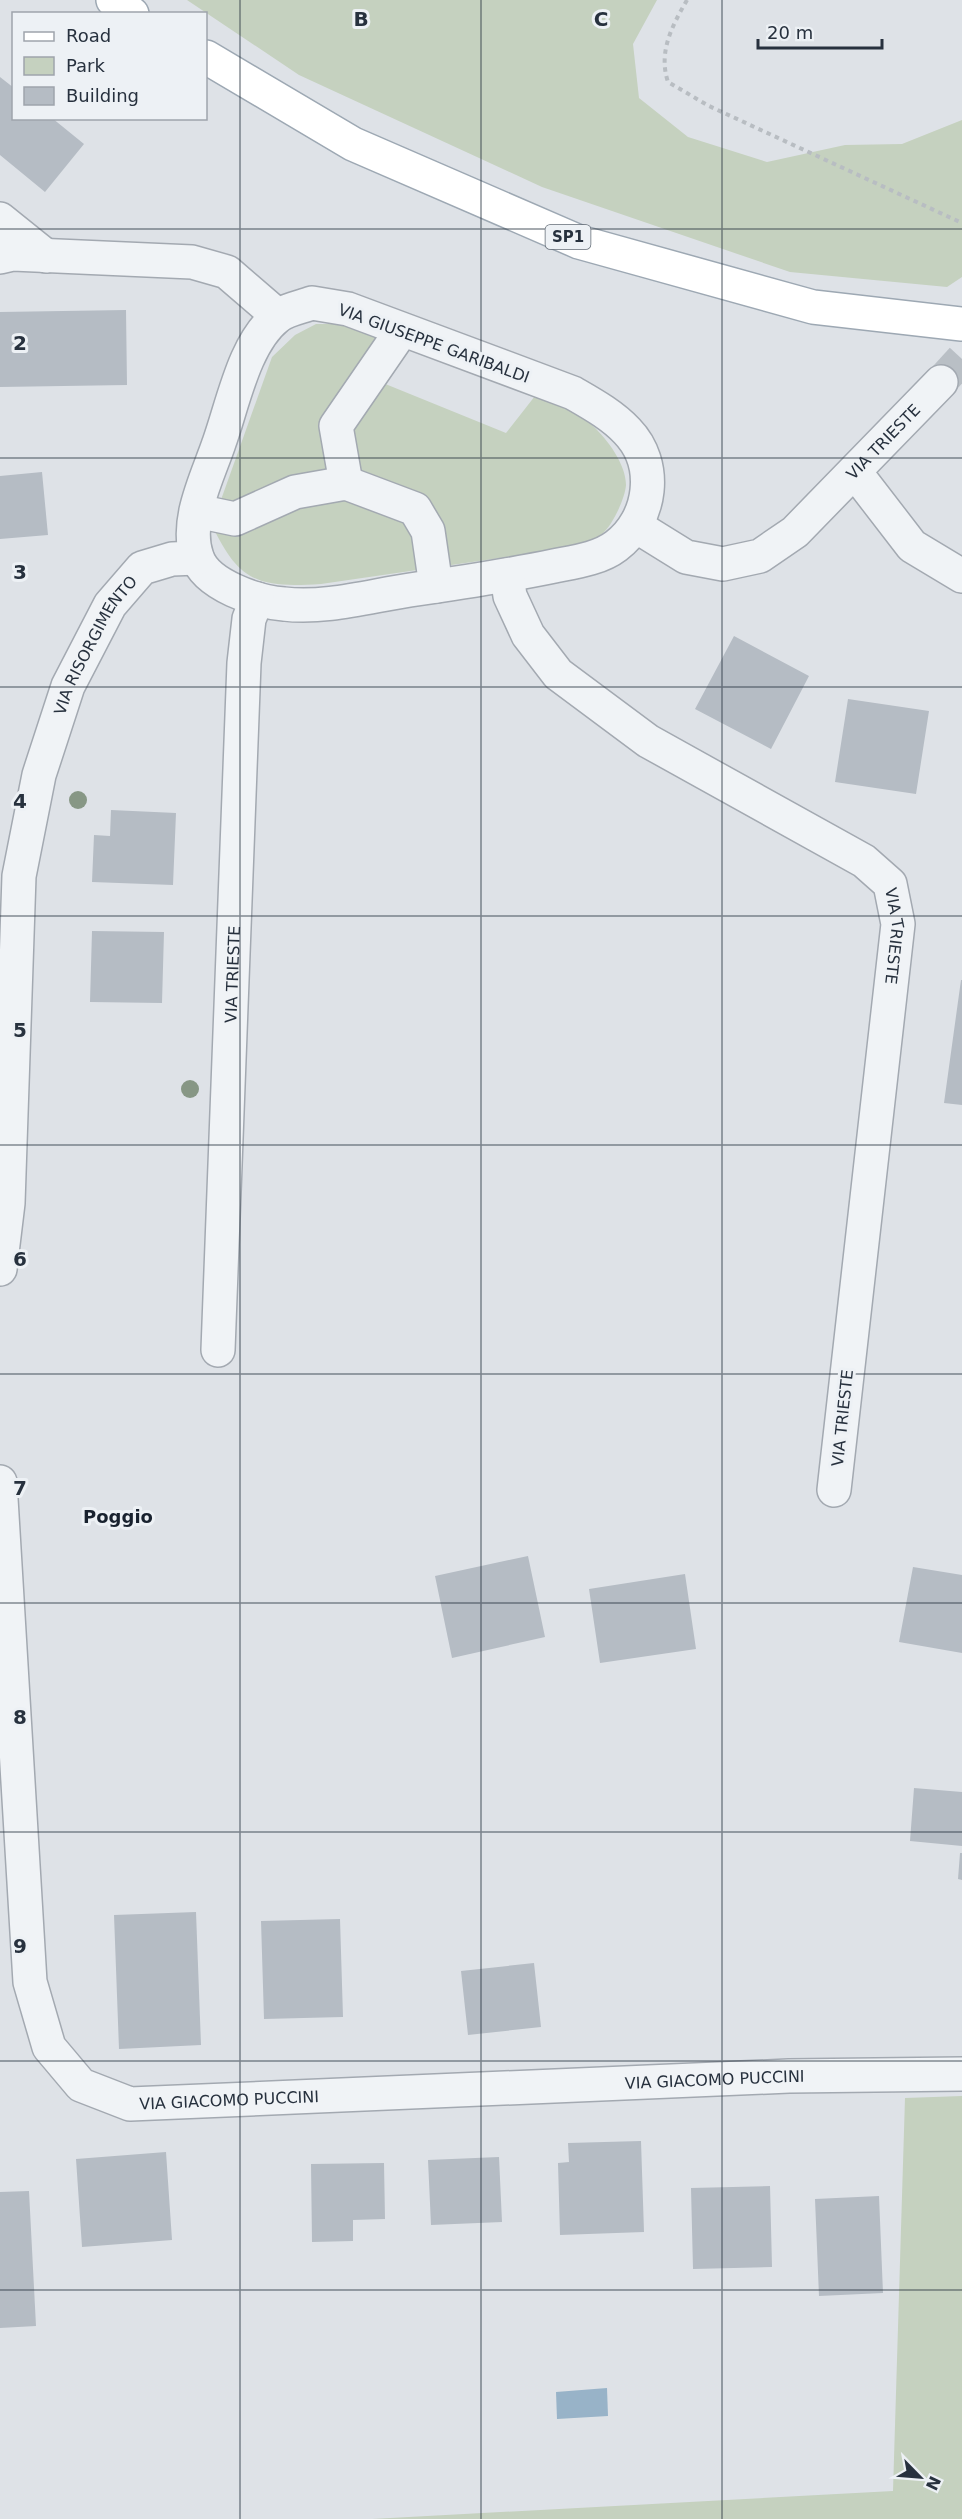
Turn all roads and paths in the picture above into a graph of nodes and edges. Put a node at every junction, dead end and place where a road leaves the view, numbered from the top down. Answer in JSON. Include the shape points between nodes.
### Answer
{"nodes":[{"id":1,"x":113,"y":0,"type":"edge"},
{"id":2,"x":687,"y":0,"type":"edge"},
{"id":3,"x":129,"y":12,"type":"edge"},
{"id":4,"x":207,"y":58,"type":"edge"},
{"id":5,"x":0,"y":219,"type":"edge"},
{"id":6,"x":962,"y":223,"type":"edge"},
{"id":7,"x":46,"y":256,"type":"junction"},
{"id":8,"x":0,"y":257,"type":"edge"},
{"id":9,"x":278,"y":316,"type":"junction"},
{"id":10,"x":962,"y":324,"type":"edge"},
{"id":11,"x":402,"y":330,"type":"junction"},
{"id":12,"x":940,"y":382,"type":"tunnel mouth"},
{"id":13,"x":855,"y":472,"type":"junction"},
{"id":14,"x":346,"y":483,"type":"junction"},
{"id":15,"x":197,"y":511,"type":"junction"},
{"id":16,"x":636,"y":526,"type":"junction"},
{"id":17,"x":197,"y":558,"type":"junction"},
{"id":18,"x":507,"y":575,"type":"junction"},
{"id":19,"x":962,"y":576,"type":"edge"},
{"id":20,"x":436,"y":586,"type":"junction"},
{"id":21,"x":257,"y":599,"type":"junction"},
{"id":22,"x":8,"y":969,"type":"edge"},
{"id":23,"x":0,"y":1269,"type":"edge"},
{"id":24,"x":218,"y":1350,"type":"dead end"},
{"id":25,"x":0,"y":1482,"type":"edge"},
{"id":26,"x":834,"y":1490,"type":"dead end"},
{"id":27,"x":962,"y":2074,"type":"edge"}],
"edges":[{"from":1,"to":3,"type":"main road"},
{"from":2,"to":6,"type":"path","via":[[667,39],[663,67],[668,82],[709,106]]},
{"from":4,"to":10,"type":"main road","number":"SP1","via":[[353,144],[579,242],[813,307]]},
{"from":5,"to":7,"type":"street"},
{"from":7,"to":8,"type":"street"},
{"from":7,"to":9,"type":"street","via":[[192,262],[227,272]]},
{"from":9,"to":11,"type":"street","name":"VIA GIUSEPPE GARIBALDI","via":[[312,303],[348,309]]},
{"from":9,"to":15,"type":"street","via":[[252,346]]},
{"from":11,"to":14,"type":"street","via":[[336,426]]},
{"from":11,"to":16,"type":"street","name":"VIA GIUSEPPE GARIBALDI","via":[[573,393],[628,431],[644,456],[649,493]]},
{"from":12,"to":13,"type":"street","name":"VIA TRIESTE"},
{"from":13,"to":16,"type":"street","name":"VIA TRIESTE","via":[[795,532],[760,556],[723,564],[686,557]]},
{"from":13,"to":19,"type":"street","via":[[912,546]]},
{"from":14,"to":15,"type":"street","via":[[295,492],[235,519]]},
{"from":14,"to":20,"type":"street","via":[[415,509],[428,531]]},
{"from":15,"to":17,"type":"street","via":[[193,529]]},
{"from":16,"to":18,"type":"street","via":[[616,547],[587,559]]},
{"from":17,"to":21,"type":"street","via":[[214,579]]},
{"from":17,"to":22,"type":"street","name":"VIA RISORGIMENTO","via":[[172,559],[142,568],[110,605],[68,686],[39,775],[19,876]]},
{"from":18,"to":20,"type":"street"},
{"from":18,"to":26,"type":"street","name":"VIA TRIESTE","via":[[510,596],[528,635],[558,674],[648,741],[864,861],[890,884],[898,924]]},
{"from":20,"to":21,"type":"street","via":[[319,604]]},
{"from":21,"to":24,"type":"street","name":"VIA TRIESTE","via":[[249,619],[244,663]]},
{"from":22,"to":23,"type":"street","name":"VIA RISORGIMENTO","via":[[8,1203]]},
{"from":25,"to":27,"type":"street","name":"VIA GIACOMO PUCCINI","via":[[30,1982],[49,2047],[81,2085],[130,2104],[789,2076]]}]}
